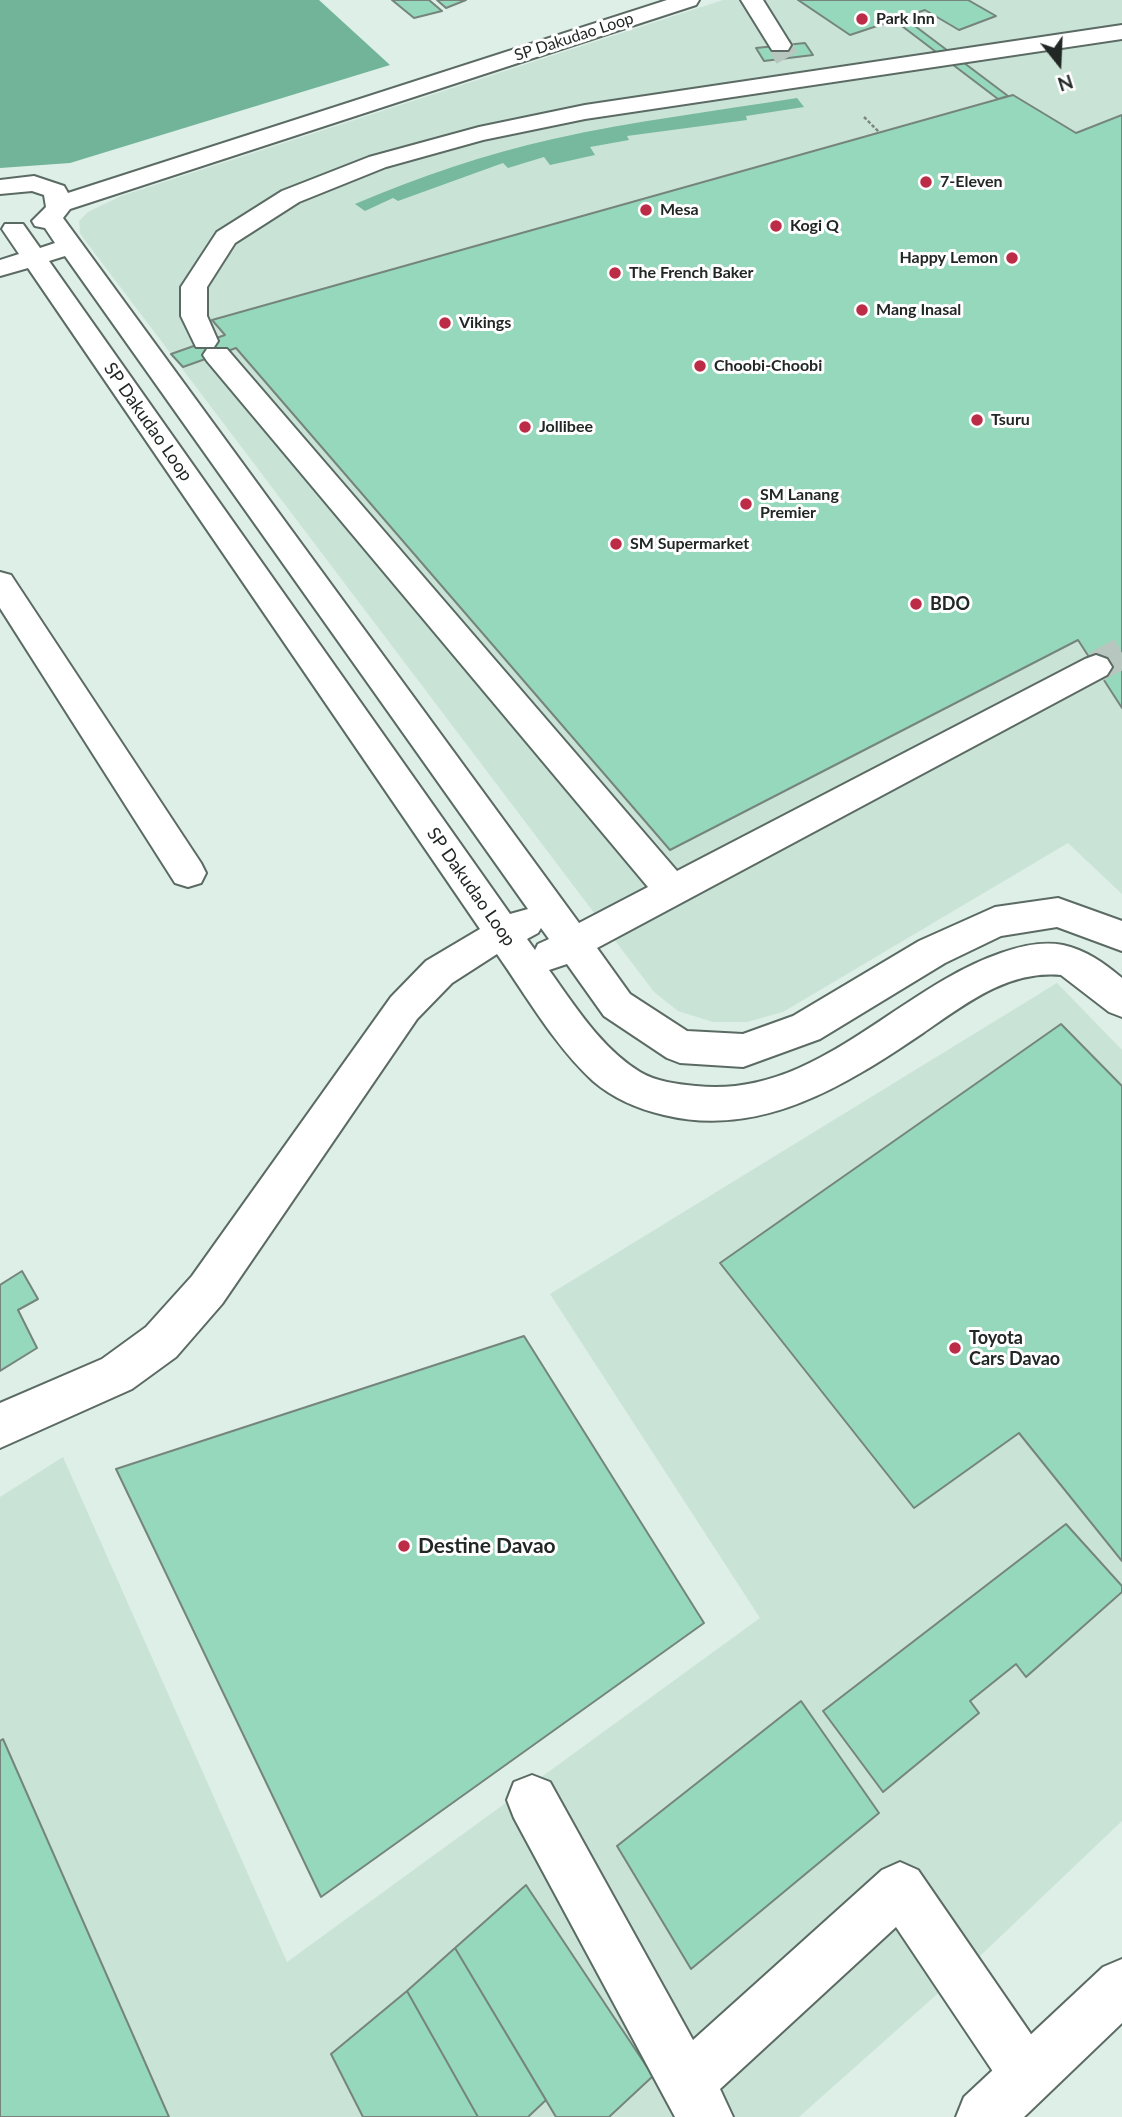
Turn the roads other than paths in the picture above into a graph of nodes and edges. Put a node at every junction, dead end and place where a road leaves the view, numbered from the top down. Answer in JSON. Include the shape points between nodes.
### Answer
{"nodes":[{"id":1,"x":636,"y":0,"type":"edge"},
{"id":2,"x":688,"y":0,"type":"edge"},
{"id":3,"x":752,"y":0,"type":"edge"},
{"id":4,"x":1122,"y":32,"type":"edge"},
{"id":5,"x":800,"y":79,"type":"junction"},
{"id":6,"x":96,"y":169,"type":"dead end"},
{"id":7,"x":70,"y":177,"type":"dead end"},
{"id":8,"x":44,"y":185,"type":"junction"},
{"id":9,"x":0,"y":187,"type":"edge"},
{"id":10,"x":55,"y":211,"type":"junction"},
{"id":11,"x":7,"y":229,"type":"edge"},
{"id":12,"x":70,"y":246,"type":"junction"},
{"id":13,"x":33,"y":257,"type":"junction"},
{"id":14,"x":0,"y":268,"type":"edge"},
{"id":15,"x":220,"y":454,"type":"junction"},
{"id":16,"x":180,"y":468,"type":"junction"},
{"id":17,"x":0,"y":583,"type":"edge"},
{"id":18,"x":352,"y":638,"type":"junction"},
{"id":19,"x":310,"y":654,"type":"junction"},
{"id":20,"x":1096,"y":667,"type":"tunnel mouth"},
{"id":21,"x":188,"y":873,"type":"dead end"},
{"id":22,"x":672,"y":890,"type":"junction"},
{"id":23,"x":548,"y":910,"type":"junction"},
{"id":24,"x":1067,"y":914,"type":"junction"},
{"id":25,"x":504,"y":934,"type":"junction"},
{"id":26,"x":1122,"y":936,"type":"edge"},
{"id":27,"x":572,"y":943,"type":"junction"},
{"id":28,"x":1063,"y":960,"type":"junction"},
{"id":29,"x":527,"y":968,"type":"junction"},
{"id":30,"x":1122,"y":1001,"type":"edge"},
{"id":31,"x":0,"y":1426,"type":"edge"},
{"id":32,"x":532,"y":1800,"type":"dead end"},
{"id":33,"x":1122,"y":1986,"type":"edge"},
{"id":34,"x":1027,"y":2075,"type":"junction"},
{"id":35,"x":696,"y":2100,"type":"edge"},
{"id":36,"x":984,"y":2117,"type":"edge"}],
"edges":[{"from":1,"to":6,"type":"street","name":"SP Dakudao Loop"},
{"from":2,"to":10,"type":"street","name":"SP Dakudao Loop"},
{"from":3,"to":5,"type":"street"},
{"from":4,"to":5,"type":"street"},
{"from":5,"to":22,"type":"street","via":[[596,110],[485,133],[362,169],[282,199],[240,224],[208,257],[191,301],[193,318],[211,348]]},
{"from":7,"to":8,"type":"street"},
{"from":8,"to":9,"type":"street"},
{"from":8,"to":10,"type":"street","via":[[55,191]]},
{"from":10,"to":11,"type":"street","name":"SP Dakudao Loop"},
{"from":10,"to":12,"type":"street"},
{"from":11,"to":13,"type":"street","name":"SP Dakudao Loop"},
{"from":12,"to":13,"type":"street"},
{"from":12,"to":15,"type":"street"},
{"from":13,"to":14,"type":"street"},
{"from":13,"to":16,"type":"street","name":"SP Dakudao Loop"},
{"from":15,"to":16,"type":"street"},
{"from":15,"to":18,"type":"street"},
{"from":16,"to":19,"type":"street","name":"SP Dakudao Loop"},
{"from":17,"to":21,"type":"street"},
{"from":18,"to":19,"type":"street"},
{"from":18,"to":23,"type":"street"},
{"from":19,"to":25,"type":"street","name":"SP Dakudao Loop"},
{"from":20,"to":22,"type":"street"},
{"from":22,"to":27,"type":"street"},
{"from":23,"to":25,"type":"street"},
{"from":23,"to":27,"type":"street"},
{"from":24,"to":26,"type":"street"},
{"from":24,"to":27,"type":"street","via":[[1037,912],[973,931],[788,1038],[749,1052],[711,1053],[671,1043],[638,1026]]},
{"from":24,"to":28,"type":"street"},
{"from":25,"to":29,"type":"street","name":"SP Dakudao Loop"},
{"from":25,"to":31,"type":"street","via":[[439,972],[404,1008],[207,1290],[160,1342],[117,1374]]},
{"from":27,"to":29,"type":"street"},
{"from":28,"to":29,"type":"street","name":"SP Dakudao Loop","via":[[1037,959],[979,977],[801,1087],[737,1106],[698,1106],[624,1083],[587,1050]]},
{"from":28,"to":30,"type":"street","via":[[1080,967]]},
{"from":32,"to":35,"type":"street"},
{"from":33,"to":34,"type":"street"},
{"from":34,"to":35,"type":"street","via":[[900,1888]]},
{"from":34,"to":36,"type":"street"}]}
